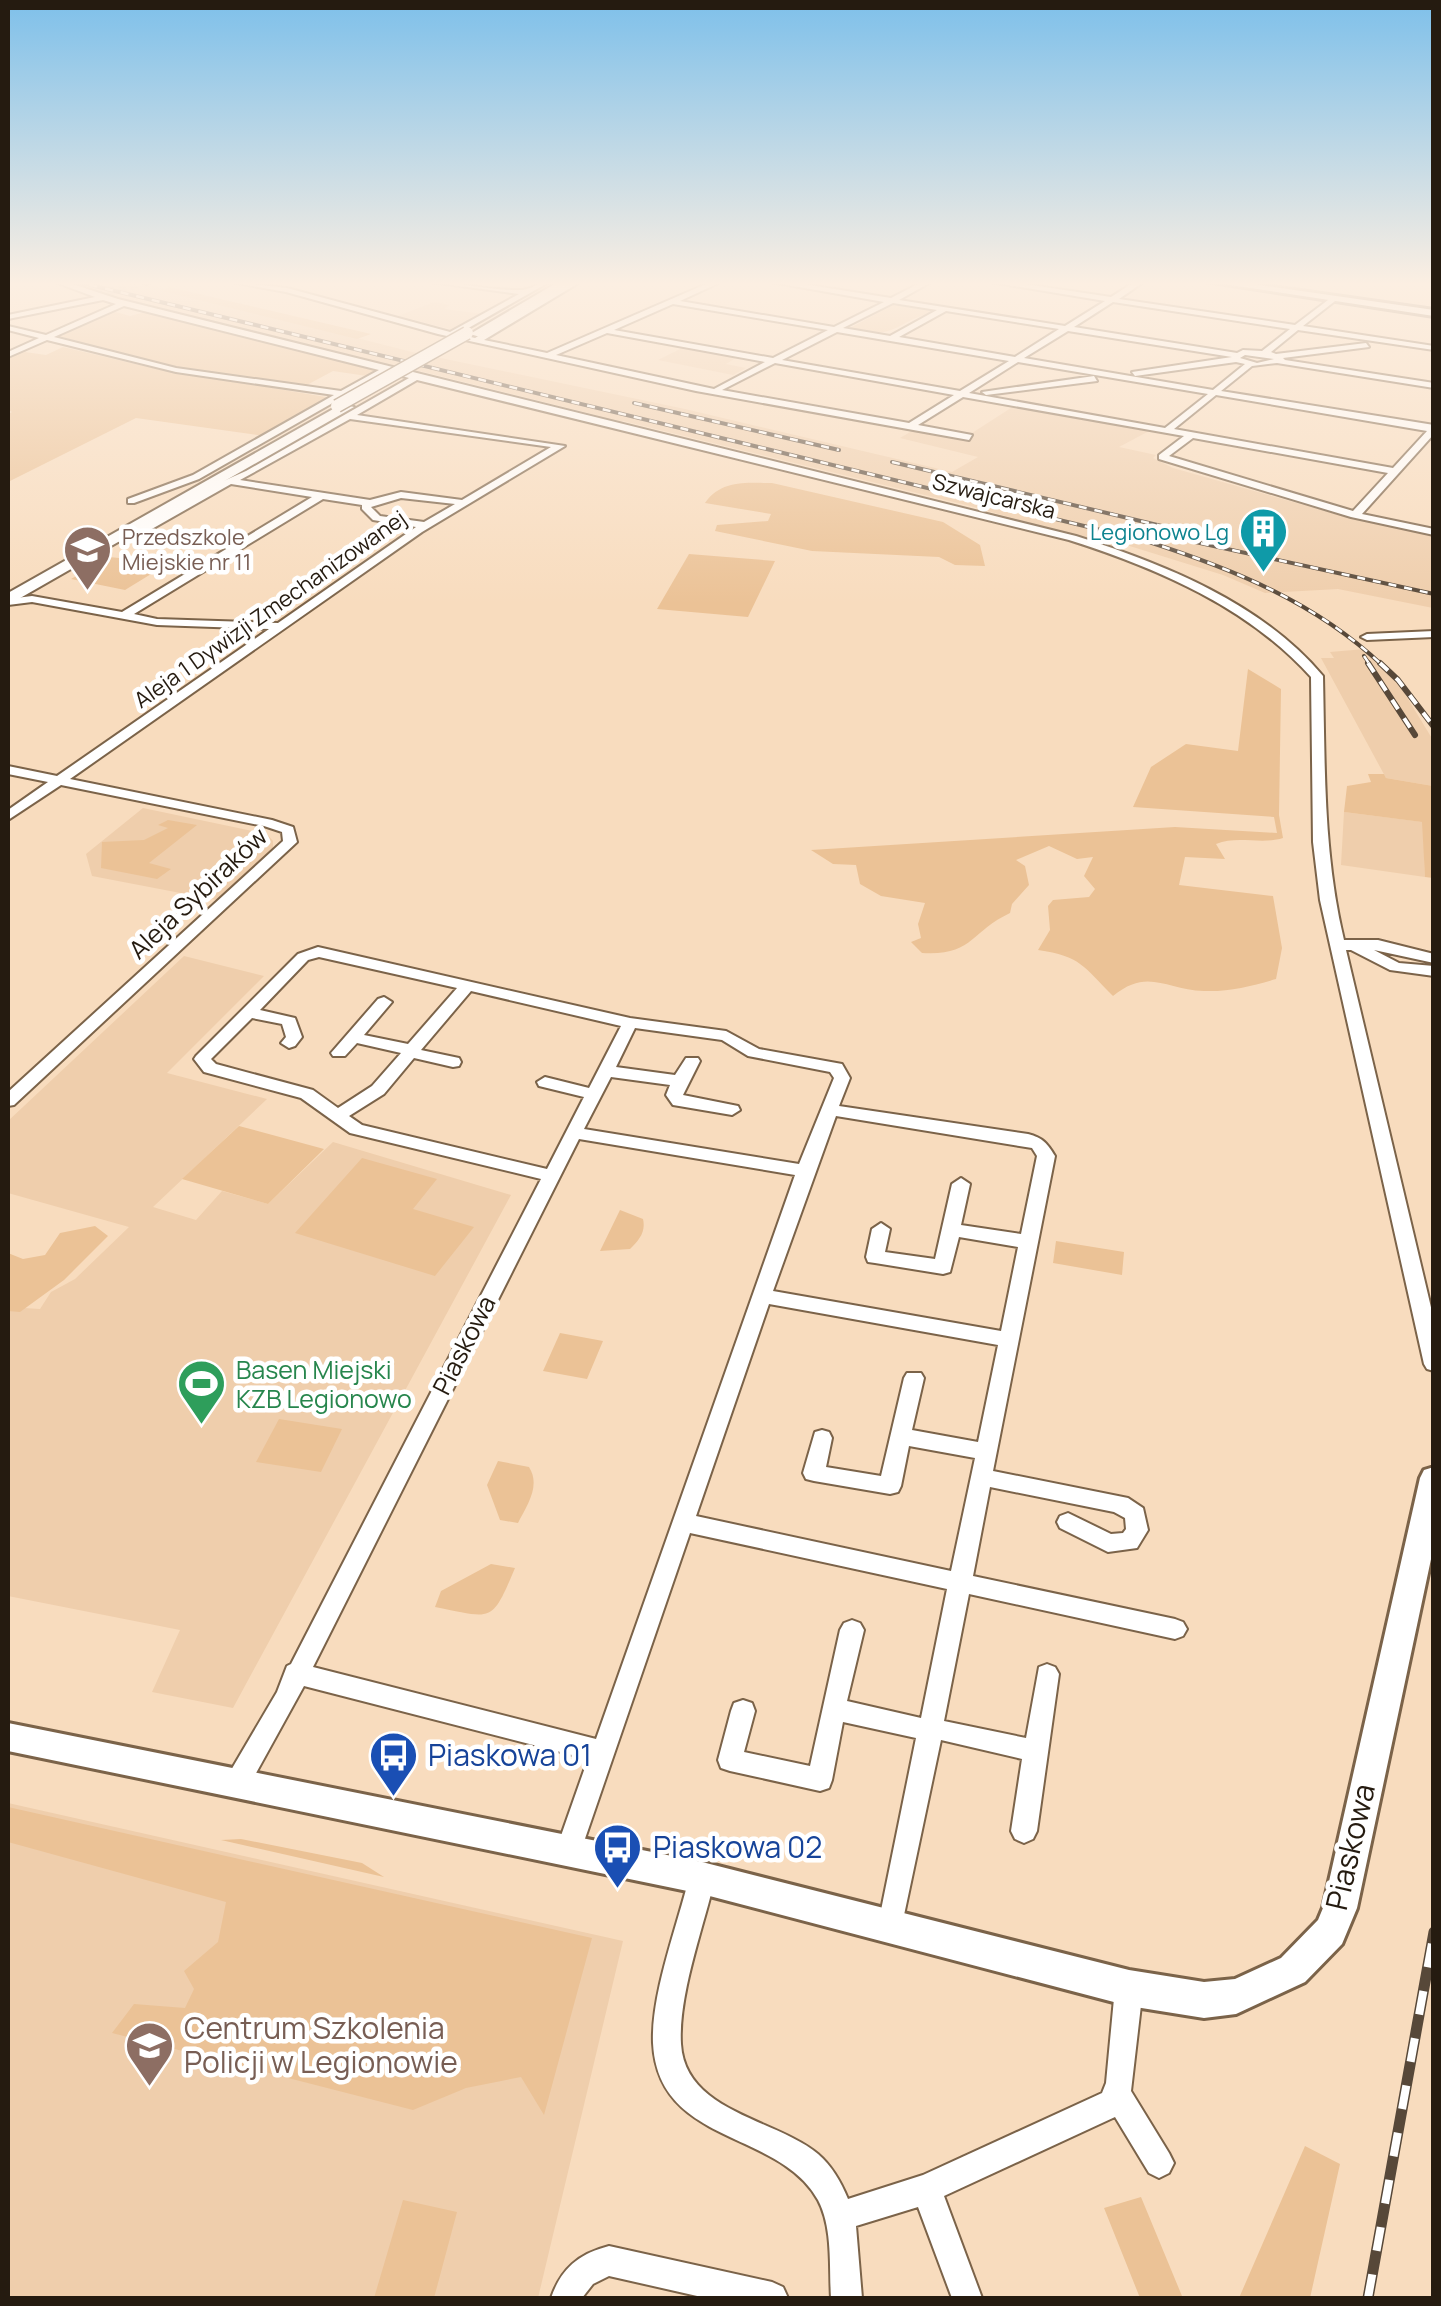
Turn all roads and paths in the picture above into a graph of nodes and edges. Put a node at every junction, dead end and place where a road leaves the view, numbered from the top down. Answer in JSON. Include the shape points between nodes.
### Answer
{"nodes":[{"id":1,"x":263,"y":389,"type":"edge"},
{"id":2,"x":364,"y":389,"type":"edge"},
{"id":3,"x":376,"y":389,"type":"edge"},
{"id":4,"x":387,"y":389,"type":"edge"},
{"id":5,"x":463,"y":389,"type":"edge"},
{"id":6,"x":697,"y":389,"type":"edge"},
{"id":7,"x":718,"y":389,"type":"joint"},
{"id":8,"x":940,"y":389,"type":"edge"},
{"id":9,"x":972,"y":389,"type":"edge"},
{"id":10,"x":1004,"y":389,"type":"edge"},
{"id":11,"x":1194,"y":389,"type":"edge"},
{"id":12,"x":1219,"y":389,"type":"edge"},
{"id":13,"x":1215,"y":392,"type":"junction"},
{"id":14,"x":965,"y":393,"type":"junction"},
{"id":15,"x":344,"y":406,"type":"junction"},
{"id":16,"x":912,"y":426,"type":"junction"},
{"id":17,"x":1433,"y":428,"type":"edge"},
{"id":18,"x":1168,"y":430,"type":"junction"},
{"id":19,"x":1191,"y":435,"type":"junction"},
{"id":20,"x":969,"y":437,"type":"dead end"},
{"id":21,"x":1394,"y":471,"type":"junction"},
{"id":22,"x":229,"y":482,"type":"junction"},
{"id":23,"x":321,"y":496,"type":"junction"},
{"id":24,"x":371,"y":503,"type":"junction"},
{"id":25,"x":465,"y":503,"type":"junction"},
{"id":26,"x":149,"y":507,"type":"junction"},
{"id":27,"x":1355,"y":515,"type":"junction"},
{"id":28,"x":427,"y":526,"type":"junction"},
{"id":29,"x":1434,"y":532,"type":"edge"},
{"id":30,"x":117,"y":539,"type":"junction"},
{"id":31,"x":8,"y":590,"type":"edge"},
{"id":32,"x":31,"y":594,"type":"junction"},
{"id":33,"x":8,"y":601,"type":"edge"},
{"id":34,"x":122,"y":616,"type":"junction"},
{"id":35,"x":280,"y":626,"type":"junction"},
{"id":36,"x":1434,"y":634,"type":"edge"},
{"id":37,"x":1367,"y":638,"type":"dead end"},
{"id":38,"x":8,"y":770,"type":"edge"},
{"id":39,"x":58,"y":780,"type":"junction"},
{"id":40,"x":8,"y":816,"type":"edge"},
{"id":41,"x":1345,"y":945,"type":"junction"},
{"id":42,"x":1434,"y":959,"type":"edge"},
{"id":43,"x":1434,"y":971,"type":"edge"},
{"id":44,"x":467,"y":986,"type":"junction"},
{"id":45,"x":384,"y":1002,"type":"dead end"},
{"id":46,"x":248,"y":1012,"type":"junction"},
{"id":47,"x":630,"y":1023,"type":"junction"},
{"id":48,"x":353,"y":1037,"type":"junction"},
{"id":49,"x":289,"y":1043,"type":"dead end"},
{"id":50,"x":411,"y":1051,"type":"junction"},
{"id":51,"x":338,"y":1053,"type":"dead end"},
{"id":52,"x":692,"y":1061,"type":"dead end"},
{"id":53,"x":453,"y":1062,"type":"dead end"},
{"id":54,"x":605,"y":1071,"type":"junction"},
{"id":55,"x":680,"y":1081,"type":"junction"},
{"id":56,"x":545,"y":1082,"type":"dead end"},
{"id":57,"x":593,"y":1094,"type":"junction"},
{"id":58,"x":8,"y":1101,"type":"edge"},
{"id":59,"x":732,"y":1110,"type":"dead end"},
{"id":60,"x":828,"y":1110,"type":"junction"},
{"id":61,"x":338,"y":1115,"type":"junction"},
{"id":62,"x":574,"y":1133,"type":"junction"},
{"id":63,"x":805,"y":1171,"type":"junction"},
{"id":64,"x":551,"y":1176,"type":"junction"},
{"id":65,"x":961,"y":1184,"type":"dead end"},
{"id":66,"x":882,"y":1229,"type":"dead end"},
{"id":67,"x":951,"y":1230,"type":"junction"},
{"id":68,"x":1029,"y":1242,"type":"junction"},
{"id":69,"x":761,"y":1296,"type":"junction"},
{"id":70,"x":1009,"y":1340,"type":"junction"},
{"id":71,"x":1434,"y":1364,"type":"edge"},
{"id":72,"x":914,"y":1378,"type":"dead end"},
{"id":73,"x":900,"y":1436,"type":"junction"},
{"id":74,"x":822,"y":1438,"type":"dead end"},
{"id":75,"x":988,"y":1452,"type":"junction"},
{"id":76,"x":983,"y":1476,"type":"junction"},
{"id":77,"x":1434,"y":1478,"type":"edge"},
{"id":78,"x":682,"y":1522,"type":"junction"},
{"id":79,"x":1068,"y":1522,"type":"dead end"},
{"id":80,"x":961,"y":1582,"type":"junction"},
{"id":81,"x":1175,"y":1629,"type":"dead end"},
{"id":82,"x":852,"y":1630,"type":"dead end"},
{"id":83,"x":295,"y":1673,"type":"junction"},
{"id":84,"x":1048,"y":1674,"type":"dead end"},
{"id":85,"x":833,"y":1709,"type":"junction"},
{"id":86,"x":743,"y":1711,"type":"dead end"},
{"id":87,"x":919,"y":1728,"type":"dead end"},
{"id":88,"x":946,"y":1730,"type":"dead end"},
{"id":89,"x":8,"y":1738,"type":"edge"},
{"id":90,"x":1036,"y":1751,"type":"junction"},
{"id":91,"x":601,"y":1752,"type":"junction"},
{"id":92,"x":236,"y":1784,"type":"junction"},
{"id":93,"x":1024,"y":1831,"type":"dead end"},
{"id":94,"x":569,"y":1850,"type":"junction"},
{"id":95,"x":702,"y":1878,"type":"junction"},
{"id":96,"x":892,"y":1925,"type":"junction"},
{"id":97,"x":1129,"y":1988,"type":"junction"},
{"id":98,"x":1118,"y":2096,"type":"junction"},
{"id":99,"x":1159,"y":2163,"type":"dead end"},
{"id":100,"x":926,"y":2189,"type":"junction"},
{"id":101,"x":840,"y":2216,"type":"junction"},
{"id":102,"x":566,"y":2298,"type":"edge"},
{"id":103,"x":772,"y":2298,"type":"edge"},
{"id":104,"x":846,"y":2298,"type":"edge"},
{"id":105,"x":968,"y":2298,"type":"edge"}],
"edges":[{"from":1,"to":15,"type":"street"},
{"from":2,"to":15,"type":"street"},
{"from":3,"to":15,"type":"main road","bridge":true},
{"from":4,"to":15,"type":"street"},
{"from":5,"to":41,"type":"street","name":"Szwajcarska","via":[[1088,543],[1169,574],[1246,616],[1317,676],[1322,870]]},
{"from":6,"to":7,"type":"street"},
{"from":7,"to":16,"type":"street"},
{"from":8,"to":14,"type":"street"},
{"from":9,"to":14,"type":"street"},
{"from":10,"to":14,"type":"street"},
{"from":11,"to":13,"type":"street"},
{"from":12,"to":13,"type":"street"},
{"from":13,"to":17,"type":"street"},
{"from":13,"to":18,"type":"street"},
{"from":14,"to":16,"type":"street"},
{"from":14,"to":18,"type":"street"},
{"from":15,"to":22,"type":"street"},
{"from":15,"to":25,"type":"street","name":"Aleja 1 Dywizji Zmechanizowanej","via":[[560,446]]},
{"from":15,"to":26,"type":"main road"},
{"from":15,"to":26,"type":"street","via":[[131,501]]},
{"from":15,"to":30,"type":"main road"},
{"from":16,"to":20,"type":"street"},
{"from":17,"to":21,"type":"street"},
{"from":18,"to":19,"type":"street"},
{"from":19,"to":21,"type":"street"},
{"from":19,"to":27,"type":"street","via":[[1162,457]]},
{"from":21,"to":27,"type":"street"},
{"from":22,"to":23,"type":"street"},
{"from":22,"to":30,"type":"street"},
{"from":23,"to":24,"type":"street"},
{"from":23,"to":34,"type":"street"},
{"from":24,"to":25,"type":"street","via":[[405,494]]},
{"from":24,"to":28,"type":"street","via":[[365,507],[372,516]]},
{"from":25,"to":28,"type":"street","name":"Aleja 1 Dywizji Zmechanizowanej"},
{"from":26,"to":31,"type":"main road"},
{"from":27,"to":29,"type":"street"},
{"from":28,"to":35,"type":"street","name":"Aleja 1 Dywizji Zmechanizowanej"},
{"from":30,"to":32,"type":"main road"},
{"from":32,"to":33,"type":"main road"},
{"from":32,"to":34,"type":"street"},
{"from":34,"to":35,"type":"street"},
{"from":35,"to":39,"type":"street","name":"Aleja 1 Dywizji Zmechanizowanej"},
{"from":36,"to":37,"type":"street"},
{"from":38,"to":39,"type":"street","name":"Aleja Sybiraków"},
{"from":39,"to":40,"type":"street","name":"Aleja 1 Dywizji Zmechanizowanej"},
{"from":39,"to":58,"type":"street","name":"Aleja Sybiraków","via":[[267,823],[288,830],[290,842]]},
{"from":41,"to":42,"type":"street","via":[[1378,945]]},
{"from":41,"to":43,"type":"street","via":[[1395,967]]},
{"from":41,"to":71,"type":"street","name":"Szwajcarska"},
{"from":44,"to":46,"type":"street","via":[[318,952],[303,957]]},
{"from":44,"to":47,"type":"street"},
{"from":44,"to":50,"type":"street"},
{"from":45,"to":48,"type":"street"},
{"from":46,"to":49,"type":"street","via":[[289,1021]]},
{"from":46,"to":61,"type":"street","via":[[202,1063],[289,1087]]},
{"from":47,"to":54,"type":"street","name":"Piaskowa"},
{"from":47,"to":60,"type":"street","via":[[714,1033],[754,1053],[836,1068],[842,1084]]},
{"from":48,"to":50,"type":"street"},
{"from":48,"to":51,"type":"street"},
{"from":50,"to":53,"type":"street"},
{"from":50,"to":61,"type":"street","via":[[372,1096]]},
{"from":52,"to":55,"type":"street"},
{"from":54,"to":55,"type":"street"},
{"from":54,"to":57,"type":"street","name":"Piaskowa"},
{"from":55,"to":59,"type":"street","via":[[674,1095],[679,1101]]},
{"from":56,"to":57,"type":"street"},
{"from":57,"to":62,"type":"street","name":"Piaskowa"},
{"from":60,"to":63,"type":"street"},
{"from":60,"to":68,"type":"street","via":[[1039,1144],[1045,1162]]},
{"from":61,"to":64,"type":"street","via":[[360,1130]]},
{"from":62,"to":63,"type":"street"},
{"from":62,"to":64,"type":"street","name":"Piaskowa"},
{"from":63,"to":69,"type":"street"},
{"from":64,"to":83,"type":"street","name":"Piaskowa"},
{"from":65,"to":67,"type":"street"},
{"from":66,"to":67,"type":"street","via":[[874,1257],[943,1267]]},
{"from":67,"to":68,"type":"street"},
{"from":68,"to":70,"type":"street"},
{"from":69,"to":70,"type":"street"},
{"from":69,"to":78,"type":"street"},
{"from":70,"to":75,"type":"street"},
{"from":72,"to":73,"type":"street"},
{"from":73,"to":74,"type":"street","via":[[890,1486],[814,1472]]},
{"from":73,"to":75,"type":"street"},
{"from":75,"to":76,"type":"street"},
{"from":76,"to":79,"type":"street","via":[[1120,1504],[1135,1514],[1138,1530],[1128,1542],[1108,1543]]},
{"from":76,"to":80,"type":"street"},
{"from":77,"to":97,"type":"street","name":"Piaskowa","via":[[1330,1932],[1293,1970],[1236,1996],[1204,2000]]},
{"from":78,"to":80,"type":"street"},
{"from":78,"to":91,"type":"street"},
{"from":80,"to":81,"type":"street"},
{"from":80,"to":96,"type":"street"},
{"from":82,"to":85,"type":"street"},
{"from":83,"to":91,"type":"street"},
{"from":83,"to":92,"type":"street","name":"Piaskowa"},
{"from":84,"to":90,"type":"street"},
{"from":85,"to":86,"type":"street","via":[[820,1780],[730,1760]]},
{"from":85,"to":87,"type":"street"},
{"from":88,"to":90,"type":"street"},
{"from":89,"to":92,"type":"street","name":"Piaskowa"},
{"from":90,"to":93,"type":"street"},
{"from":91,"to":94,"type":"street"},
{"from":92,"to":94,"type":"street","name":"Piaskowa"},
{"from":94,"to":95,"type":"street","name":"Piaskowa"},
{"from":95,"to":96,"type":"street","name":"Piaskowa"},
{"from":95,"to":101,"type":"street","via":[[666,2034],[673,2073],[684,2094],[704,2109],[820,2177]]},
{"from":96,"to":97,"type":"street","name":"Piaskowa"},
{"from":97,"to":98,"type":"street"},
{"from":98,"to":99,"type":"street"},
{"from":98,"to":100,"type":"street","via":[[1103,2110]]},
{"from":100,"to":101,"type":"street"},
{"from":100,"to":105,"type":"street"},
{"from":101,"to":104,"type":"street"},
{"from":102,"to":103,"type":"street","via":[[586,2269],[609,2262]]}]}
